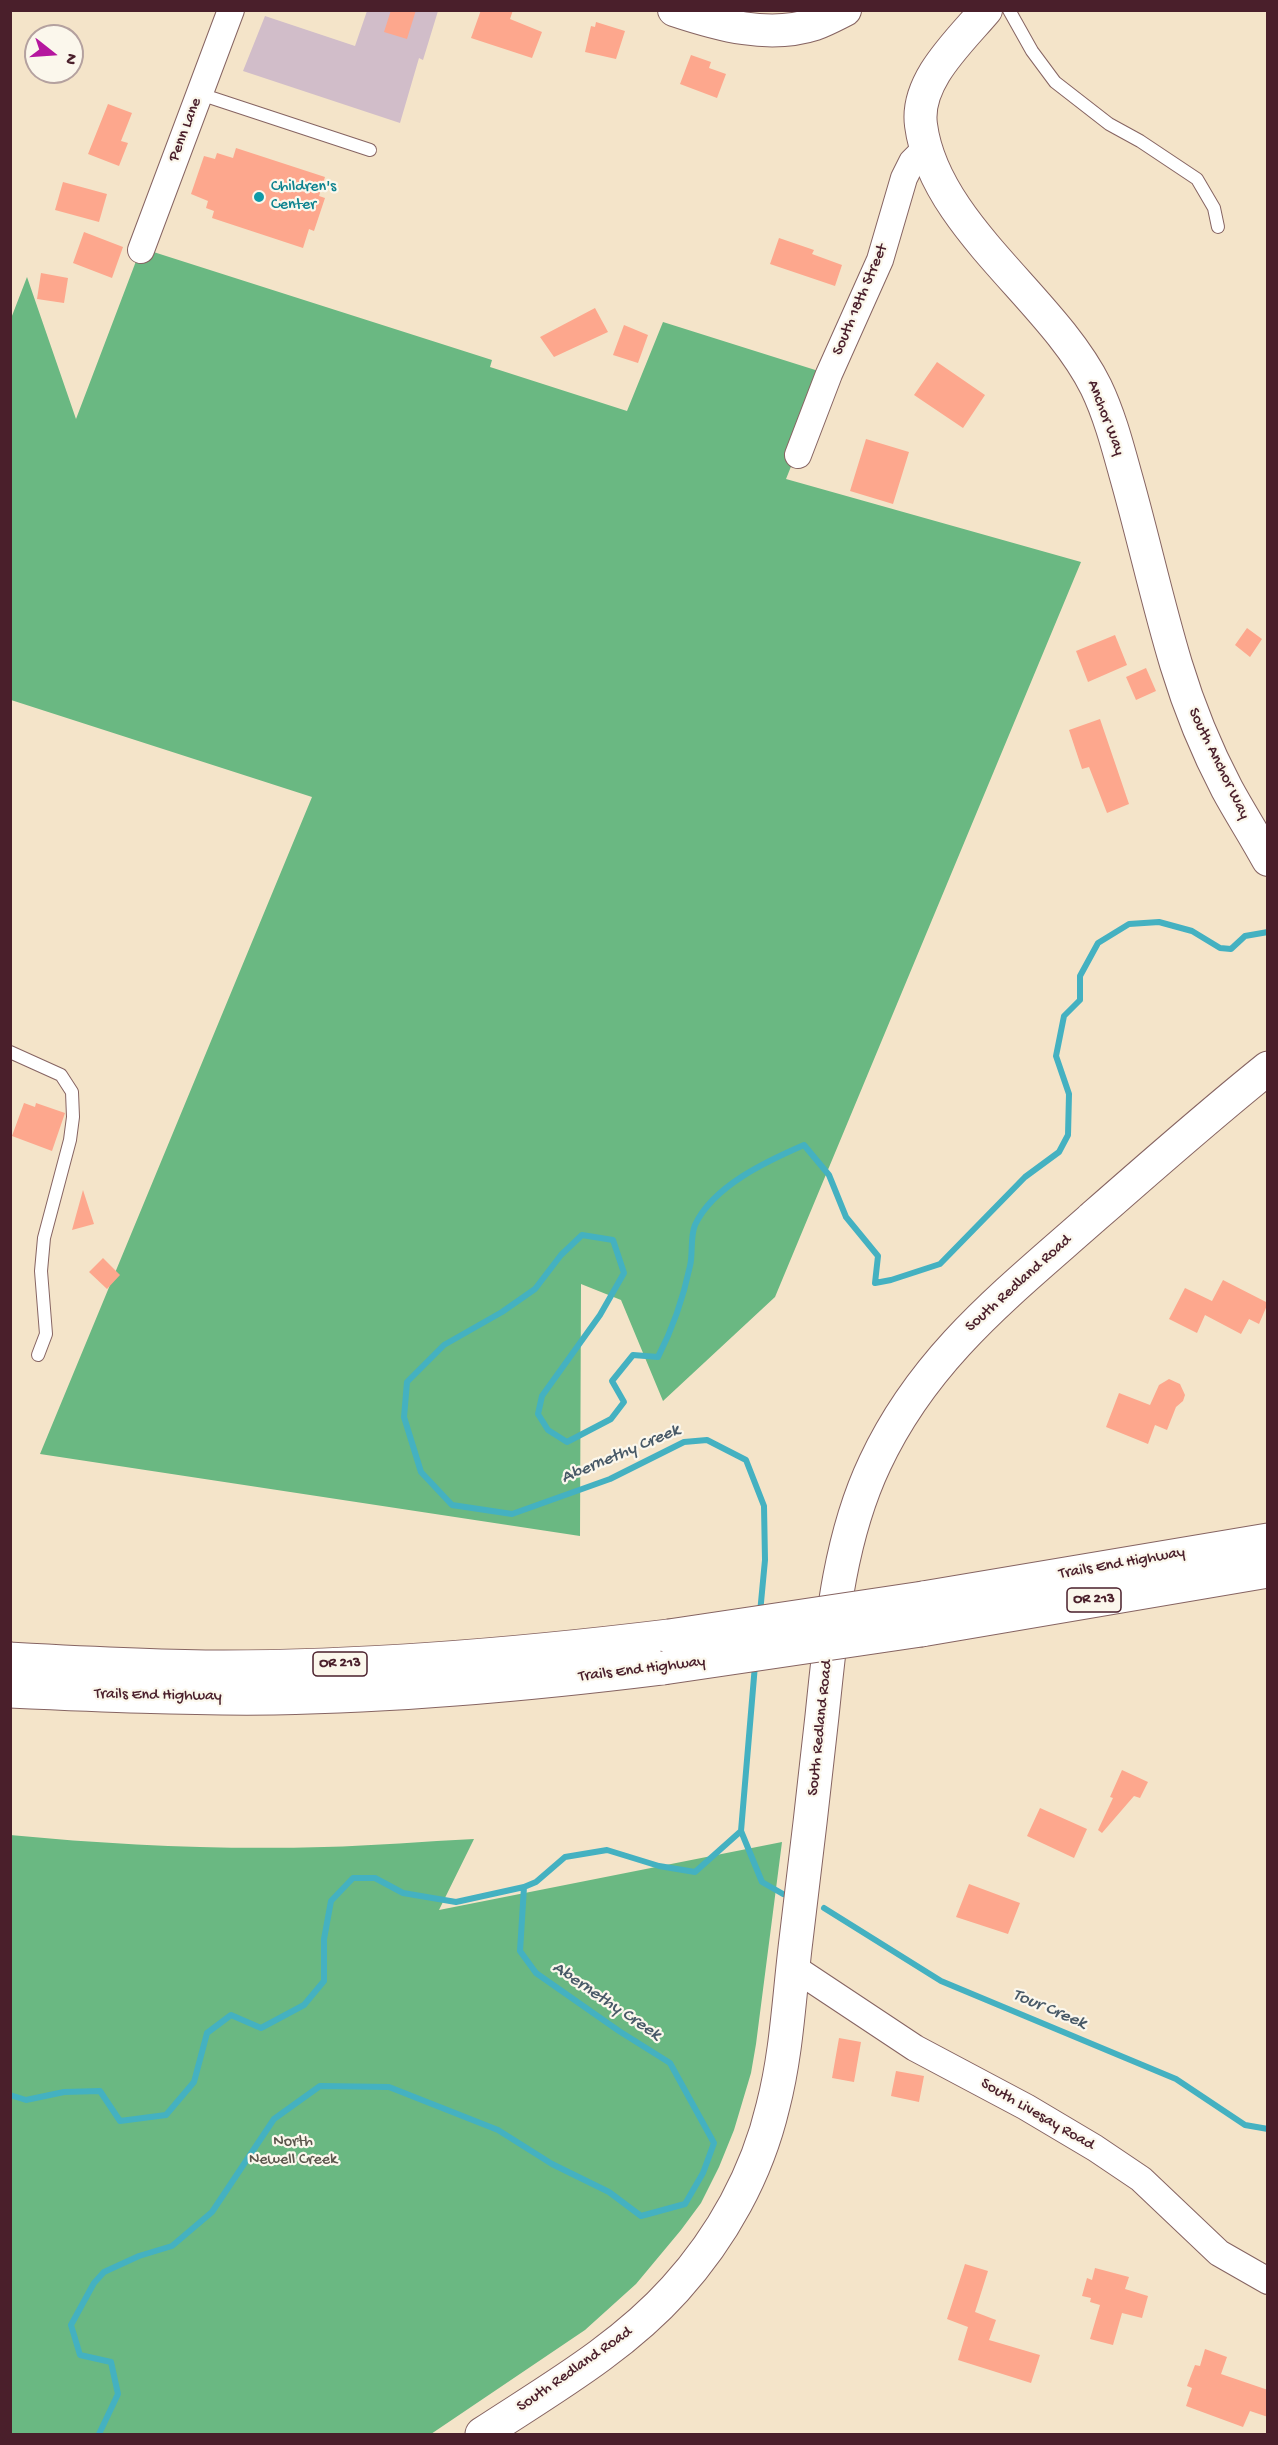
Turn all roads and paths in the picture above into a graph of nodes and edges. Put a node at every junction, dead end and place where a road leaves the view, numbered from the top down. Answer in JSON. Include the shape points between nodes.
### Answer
{"nodes":[{"id":1,"x":231,"y":10,"type":"edge"},
{"id":2,"x":674,"y":10,"type":"edge"},
{"id":3,"x":845,"y":10,"type":"edge"},
{"id":4,"x":986,"y":10,"type":"edge"},
{"id":5,"x":1009,"y":10,"type":"edge"},
{"id":6,"x":200,"y":94,"type":"junction"},
{"id":7,"x":927,"y":147,"type":"junction"},
{"id":8,"x":370,"y":150,"type":"dead end"},
{"id":9,"x":1218,"y":227,"type":"dead end"},
{"id":10,"x":141,"y":250,"type":"dead end"},
{"id":11,"x":798,"y":455,"type":"dead end"},
{"id":12,"x":1176,"y":664,"type":"joint"},
{"id":13,"x":1266,"y":856,"type":"edge"},
{"id":14,"x":10,"y":1052,"type":"edge"},
{"id":15,"x":1268,"y":1068,"type":"edge"},
{"id":16,"x":38,"y":1354,"type":"dead end"},
{"id":17,"x":1268,"y":1540,"type":"edge"},
{"id":18,"x":1268,"y":1571,"type":"edge"},
{"id":19,"x":10,"y":1659,"type":"edge"},
{"id":20,"x":10,"y":1691,"type":"edge"},
{"id":21,"x":793,"y":1967,"type":"junction"},
{"id":22,"x":1268,"y":2281,"type":"edge"},
{"id":23,"x":482,"y":2434,"type":"edge"}],
"edges":[{"from":1,"to":6,"type":"street","name":"Penn Lane"},
{"from":2,"to":3,"type":"street","via":[[740,28],[776,29],[815,24]]},
{"from":4,"to":7,"type":"street","name":"Anchor Way","via":[[929,83],[921,119]]},
{"from":5,"to":9,"type":"lane","via":[[1055,82],[1109,124],[1197,179],[1214,208]]},
{"from":6,"to":8,"type":"lane"},
{"from":6,"to":10,"type":"street","name":"Penn Lane"},
{"from":7,"to":11,"type":"street","name":"South 18th Street","via":[[912,162],[904,178],[880,260]]},
{"from":7,"to":12,"type":"street","name":"Anchor Way","via":[[950,198],[1000,264],[1060,331],[1096,387],[1122,463]]},
{"from":12,"to":13,"type":"street","name":"South Anchor Way","via":[[1213,760]]},
{"from":14,"to":16,"type":"lane","via":[[61,1075],[72,1092],[74,1117],[70,1140],[44,1238],[41,1271],[46,1334]]},
{"from":15,"to":21,"type":"main road","name":"South Redland Road","via":[[983,1315],[931,1371],[888,1436],[860,1498],[840,1575]]},
{"from":17,"to":19,"type":"main road","name":"Trails End Highway","number":"OR 213","bridge":true,"via":[[923,1598],[669,1636],[527,1652],[301,1666],[147,1666]]},
{"from":18,"to":20,"type":"main road","name":"Trails End Highway","number":"OR 213","bridge":true,"via":[[921,1630],[534,1683],[274,1698],[122,1697]]},
{"from":21,"to":22,"type":"street","name":"South Livesay Road","via":[[915,2048],[1026,2107],[1108,2157],[1155,2191],[1219,2253]]},
{"from":21,"to":23,"type":"main road","name":"South Redland Road","via":[[774,2105],[749,2179],[715,2238],[674,2290],[611,2348]]}]}
